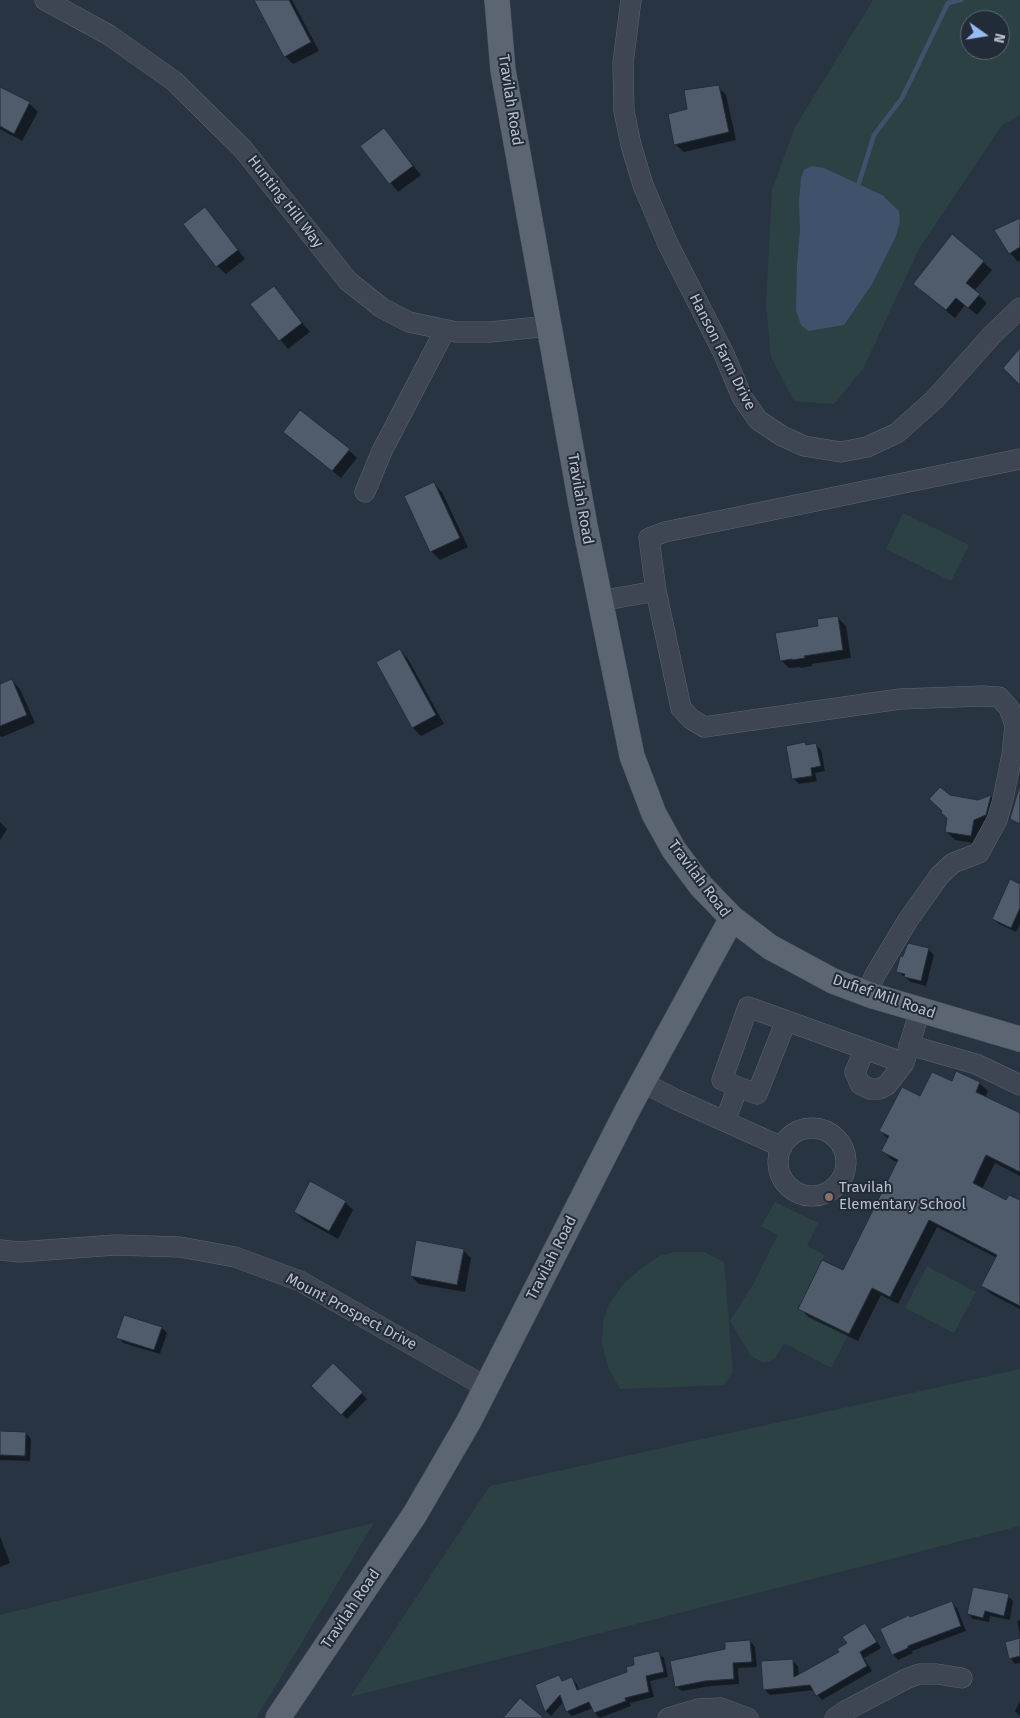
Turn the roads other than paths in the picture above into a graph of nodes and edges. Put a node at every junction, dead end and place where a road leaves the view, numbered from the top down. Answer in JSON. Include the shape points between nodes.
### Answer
{"nodes":[{"id":1,"x":45,"y":0,"type":"edge"},
{"id":2,"x":497,"y":0,"type":"edge"},
{"id":3,"x":631,"y":0,"type":"edge"},
{"id":4,"x":1020,"y":308,"type":"edge"},
{"id":5,"x":549,"y":326,"type":"junction"},
{"id":6,"x":445,"y":330,"type":"junction"},
{"id":7,"x":1020,"y":459,"type":"edge"},
{"id":8,"x":365,"y":492,"type":"dead end"},
{"id":9,"x":656,"y":591,"type":"junction"},
{"id":10,"x":600,"y":600,"type":"junction"},
{"id":11,"x":732,"y":918,"type":"junction"},
{"id":12,"x":867,"y":994,"type":"junction"},
{"id":13,"x":920,"y":1010,"type":"junction"},
{"id":14,"x":786,"y":1021,"type":"junction"},
{"id":15,"x":1020,"y":1039,"type":"edge"},
{"id":16,"x":865,"y":1049,"type":"junction"},
{"id":17,"x":906,"y":1054,"type":"junction"},
{"id":18,"x":642,"y":1082,"type":"junction"},
{"id":19,"x":1020,"y":1085,"type":"edge"},
{"id":20,"x":738,"y":1087,"type":"junction"},
{"id":21,"x":725,"y":1121,"type":"junction"},
{"id":22,"x":782,"y":1147,"type":"dead end"},
{"id":23,"x":0,"y":1250,"type":"edge"},
{"id":24,"x":486,"y":1387,"type":"junction"},
{"id":25,"x":962,"y":1678,"type":"dead end"},
{"id":26,"x":278,"y":1718,"type":"edge"},
{"id":27,"x":668,"y":1718,"type":"edge"},
{"id":28,"x":748,"y":1718,"type":"edge"},
{"id":29,"x":835,"y":1718,"type":"edge"}],
"edges":[{"from":1,"to":6,"type":"street","name":"Hunting Hill Way","via":[[109,35],[174,81],[243,149],[348,281],[382,308],[409,322]]},
{"from":2,"to":5,"type":"main road","name":"Travilah Road","via":[[503,70]]},
{"from":3,"to":4,"type":"street","name":"Hanson Farm Drive","via":[[623,63],[624,111],[642,184],[742,397],[758,420],[804,446],[841,452],[867,447],[897,433],[934,399]]},
{"from":5,"to":6,"type":"street","name":"Hunting Hill Way","via":[[490,332]]},
{"from":5,"to":10,"type":"main road","name":"Travilah Road"},
{"from":6,"to":8,"type":"street","via":[[382,451]]},
{"from":7,"to":9,"type":"street","via":[[665,532],[649,538]]},
{"from":9,"to":10,"type":"street"},
{"from":9,"to":12,"type":"street","via":[[681,708],[704,727],[900,699],[999,697],[1009,708],[1016,725],[1004,799],[997,820],[979,853],[953,863],[940,875],[908,920]]},
{"from":10,"to":11,"type":"main road","name":"Travilah Road","via":[[632,756],[654,814],[674,850],[701,886]]},
{"from":11,"to":12,"type":"main road","name":"Dufief Mill Road","via":[[770,947],[833,981]]},
{"from":11,"to":18,"type":"main road","name":"Travilah Road"},
{"from":12,"to":13,"type":"main road","name":"Dufief Mill Road"},
{"from":13,"to":15,"type":"main road","name":"Dufief Mill Road"},
{"from":13,"to":17,"type":"street"},
{"from":14,"to":16,"type":"street"},
{"from":14,"to":20,"type":"street","via":[[757,1094]]},
{"from":14,"to":20,"type":"street","via":[[748,1008],[722,1080]]},
{"from":16,"to":17,"type":"street"},
{"from":16,"to":17,"type":"street","via":[[856,1072],[860,1084],[870,1089],[879,1090],[886,1085]]},
{"from":17,"to":19,"type":"street","via":[[976,1064]]},
{"from":18,"to":21,"type":"street"},
{"from":18,"to":24,"type":"main road","name":"Travilah Road"},
{"from":20,"to":21,"type":"street"},
{"from":21,"to":22,"type":"street"},
{"from":23,"to":24,"type":"street","name":"Mount Prospect Drive","via":[[19,1252],[124,1245],[180,1247],[235,1257],[300,1281]]},
{"from":24,"to":26,"type":"main road","name":"Travilah Road","via":[[415,1514]]},
{"from":25,"to":29,"type":"street","via":[[919,1674]]},
{"from":27,"to":28,"type":"street","via":[[721,1708]]}]}
